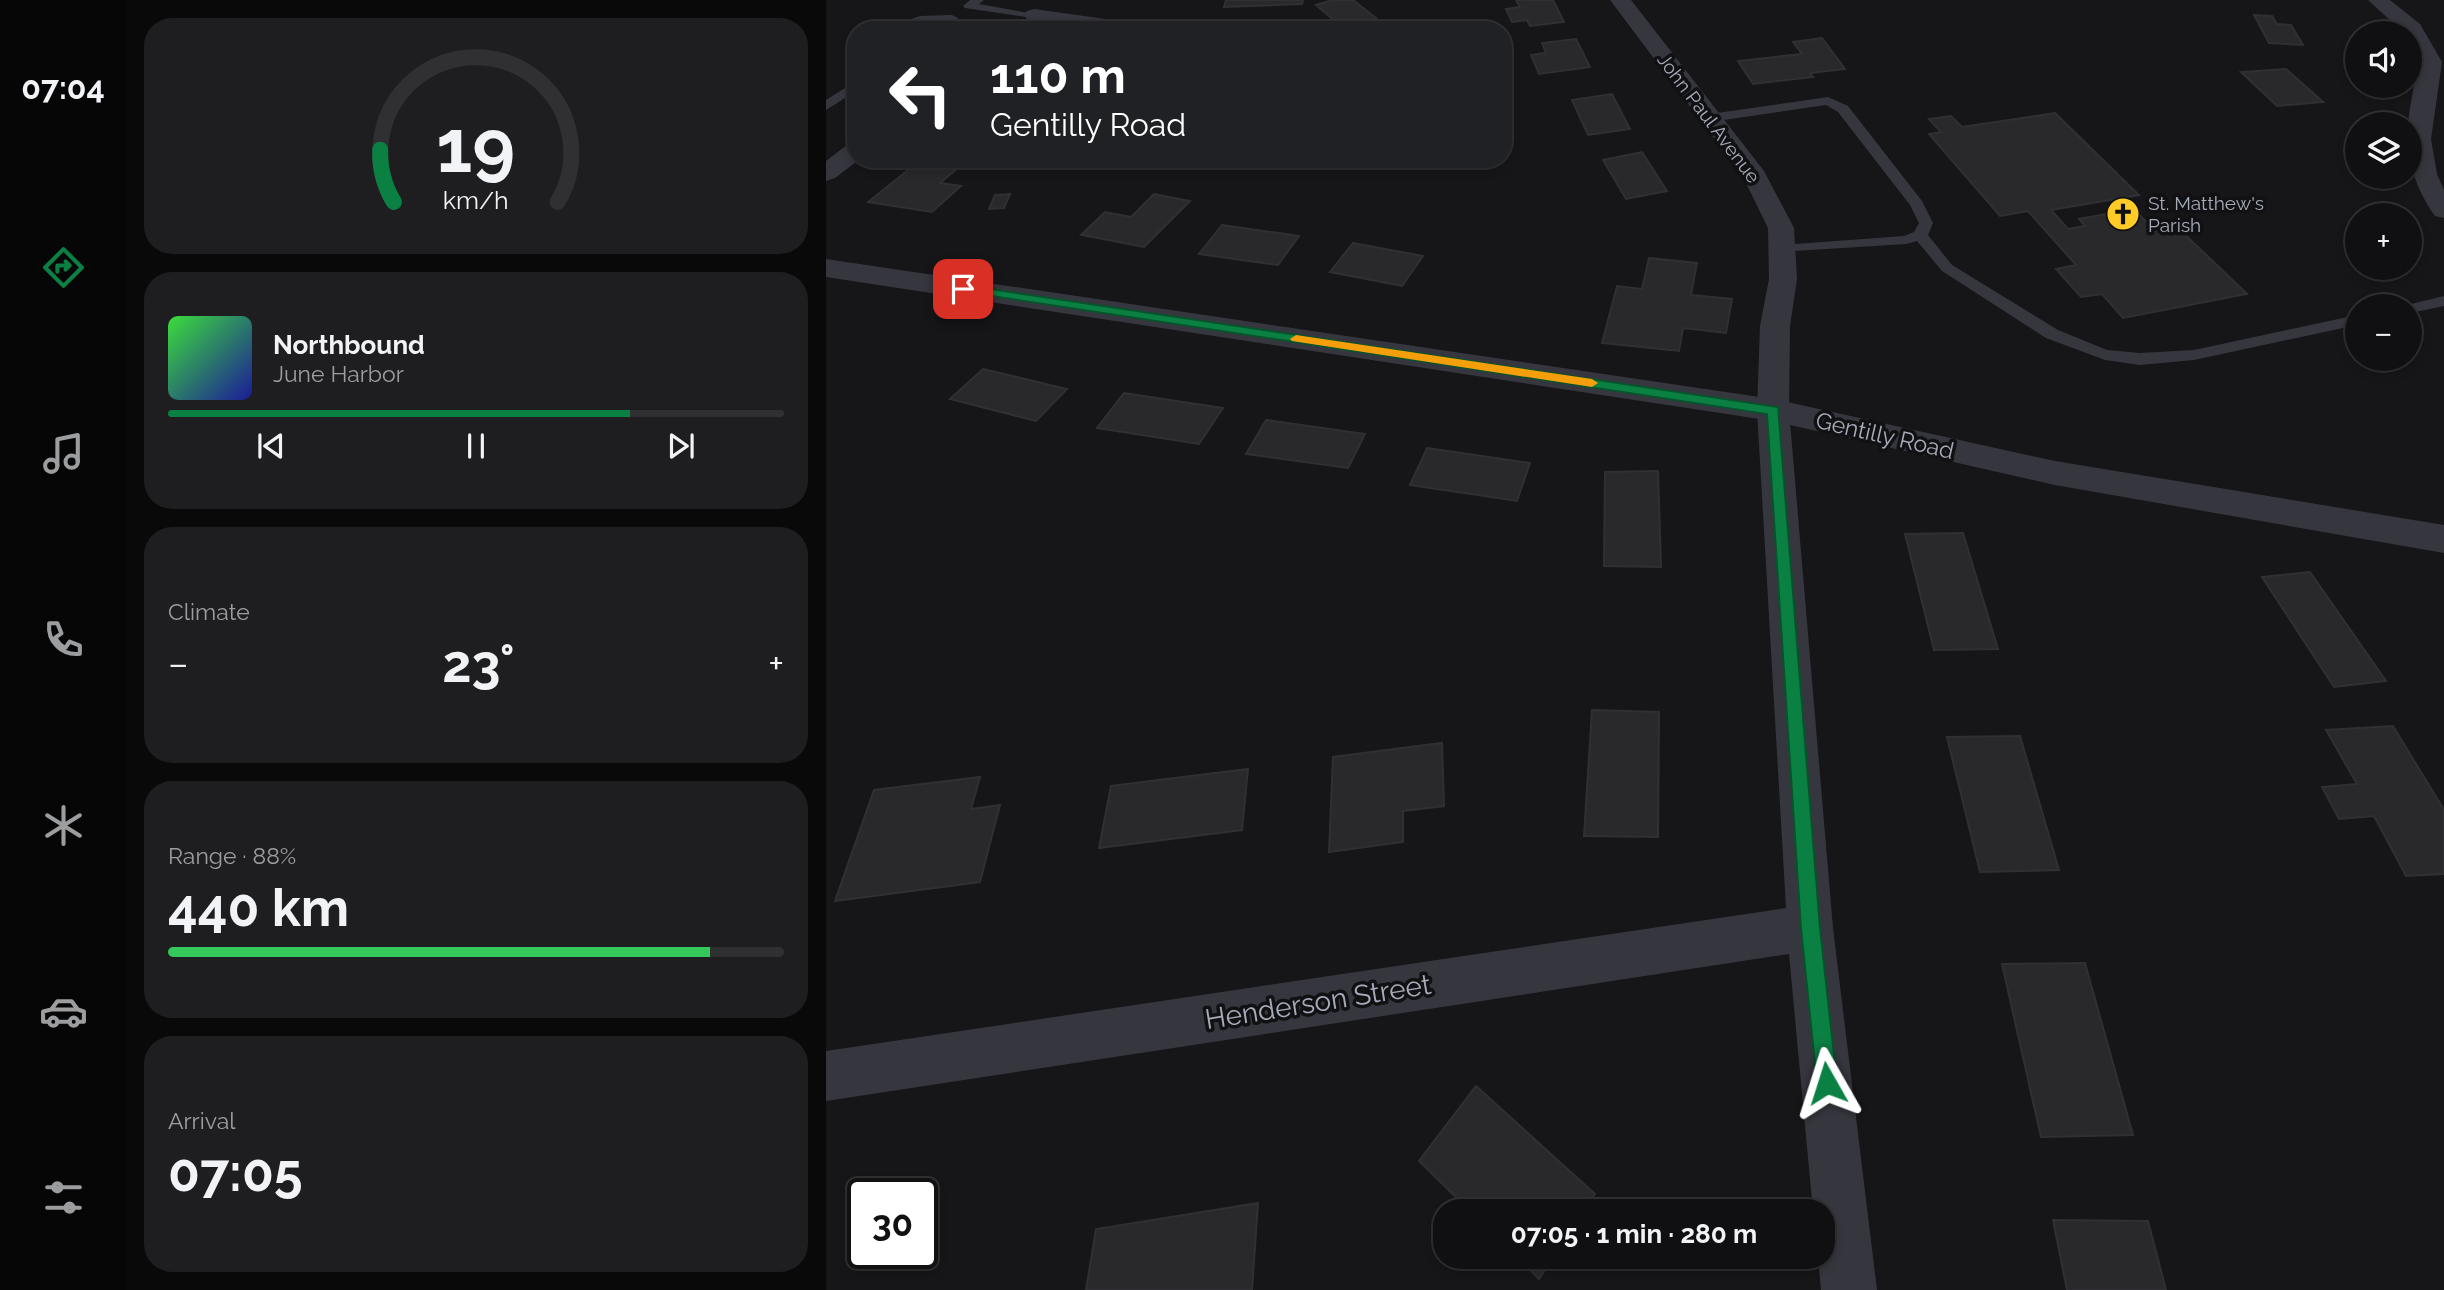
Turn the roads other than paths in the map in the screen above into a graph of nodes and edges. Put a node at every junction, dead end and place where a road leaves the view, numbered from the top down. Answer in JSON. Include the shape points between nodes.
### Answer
{"nodes":[{"id":1,"x":1055,"y":0,"type":"edge"},
{"id":2,"x":1620,"y":0,"type":"edge"},
{"id":3,"x":2378,"y":0,"type":"edge"},
{"id":4,"x":973,"y":3,"type":"edge"},
{"id":5,"x":1034,"y":15,"type":"junction"},
{"id":6,"x":952,"y":18,"type":"junction"},
{"id":7,"x":914,"y":21,"type":"edge"},
{"id":8,"x":948,"y":21,"type":"edge"},
{"id":9,"x":1026,"y":21,"type":"edge"},
{"id":10,"x":1077,"y":21,"type":"edge"},
{"id":11,"x":847,"y":91,"type":"edge"},
{"id":12,"x":826,"y":106,"type":"edge"},
{"id":13,"x":1710,"y":118,"type":"junction"},
{"id":14,"x":847,"y":157,"type":"edge"},
{"id":15,"x":826,"y":173,"type":"edge"},
{"id":16,"x":2444,"y":209,"type":"edge"},
{"id":17,"x":1920,"y":235,"type":"junction"},
{"id":18,"x":1782,"y":248,"type":"junction"},
{"id":19,"x":826,"y":268,"type":"edge"},
{"id":20,"x":2444,"y":301,"type":"edge"},
{"id":21,"x":2422,"y":306,"type":"edge"},
{"id":22,"x":2345,"y":323,"type":"edge"},
{"id":23,"x":1773,"y":410,"type":"junction"},
{"id":24,"x":2444,"y":539,"type":"edge"},
{"id":25,"x":1810,"y":928,"type":"junction"},
{"id":26,"x":826,"y":1076,"type":"edge"},
{"id":27,"x":1849,"y":1290,"type":"edge"}],
"edges":[{"from":1,"to":5,"type":"street"},
{"from":2,"to":13,"type":"street","name":"John Paul Avenue"},
{"from":3,"to":16,"type":"street","via":[[2412,29],[2431,62],[2416,153],[2428,190]]},
{"from":4,"to":5,"type":"lane"},
{"from":4,"to":6,"type":"lane"},
{"from":5,"to":9,"type":"street"},
{"from":5,"to":10,"type":"street"},
{"from":6,"to":7,"type":"lane"},
{"from":6,"to":8,"type":"lane"},
{"from":11,"to":12,"type":"lane"},
{"from":13,"to":17,"type":"lane","via":[[1803,102],[1828,101],[1843,109],[1917,204],[1926,223]]},
{"from":13,"to":18,"type":"street","name":"John Paul Avenue","via":[[1755,176],[1781,228]]},
{"from":14,"to":15,"type":"street"},
{"from":17,"to":18,"type":"lane","via":[[1906,240]]},
{"from":17,"to":22,"type":"lane","via":[[1947,268],[2052,334],[2105,355],[2140,359],[2194,355]]},
{"from":18,"to":23,"type":"street","name":"John Paul Avenue"},
{"from":19,"to":23,"type":"street","name":"Gentilly Road"},
{"from":20,"to":21,"type":"lane"},
{"from":23,"to":24,"type":"street","name":"Gentilly Road","via":[[2054,473]]},
{"from":23,"to":25,"type":"street","name":"John Paul Avenue"},
{"from":25,"to":26,"type":"street","name":"Henderson Street"},
{"from":25,"to":27,"type":"street","name":"John Paul Avenue"}]}
